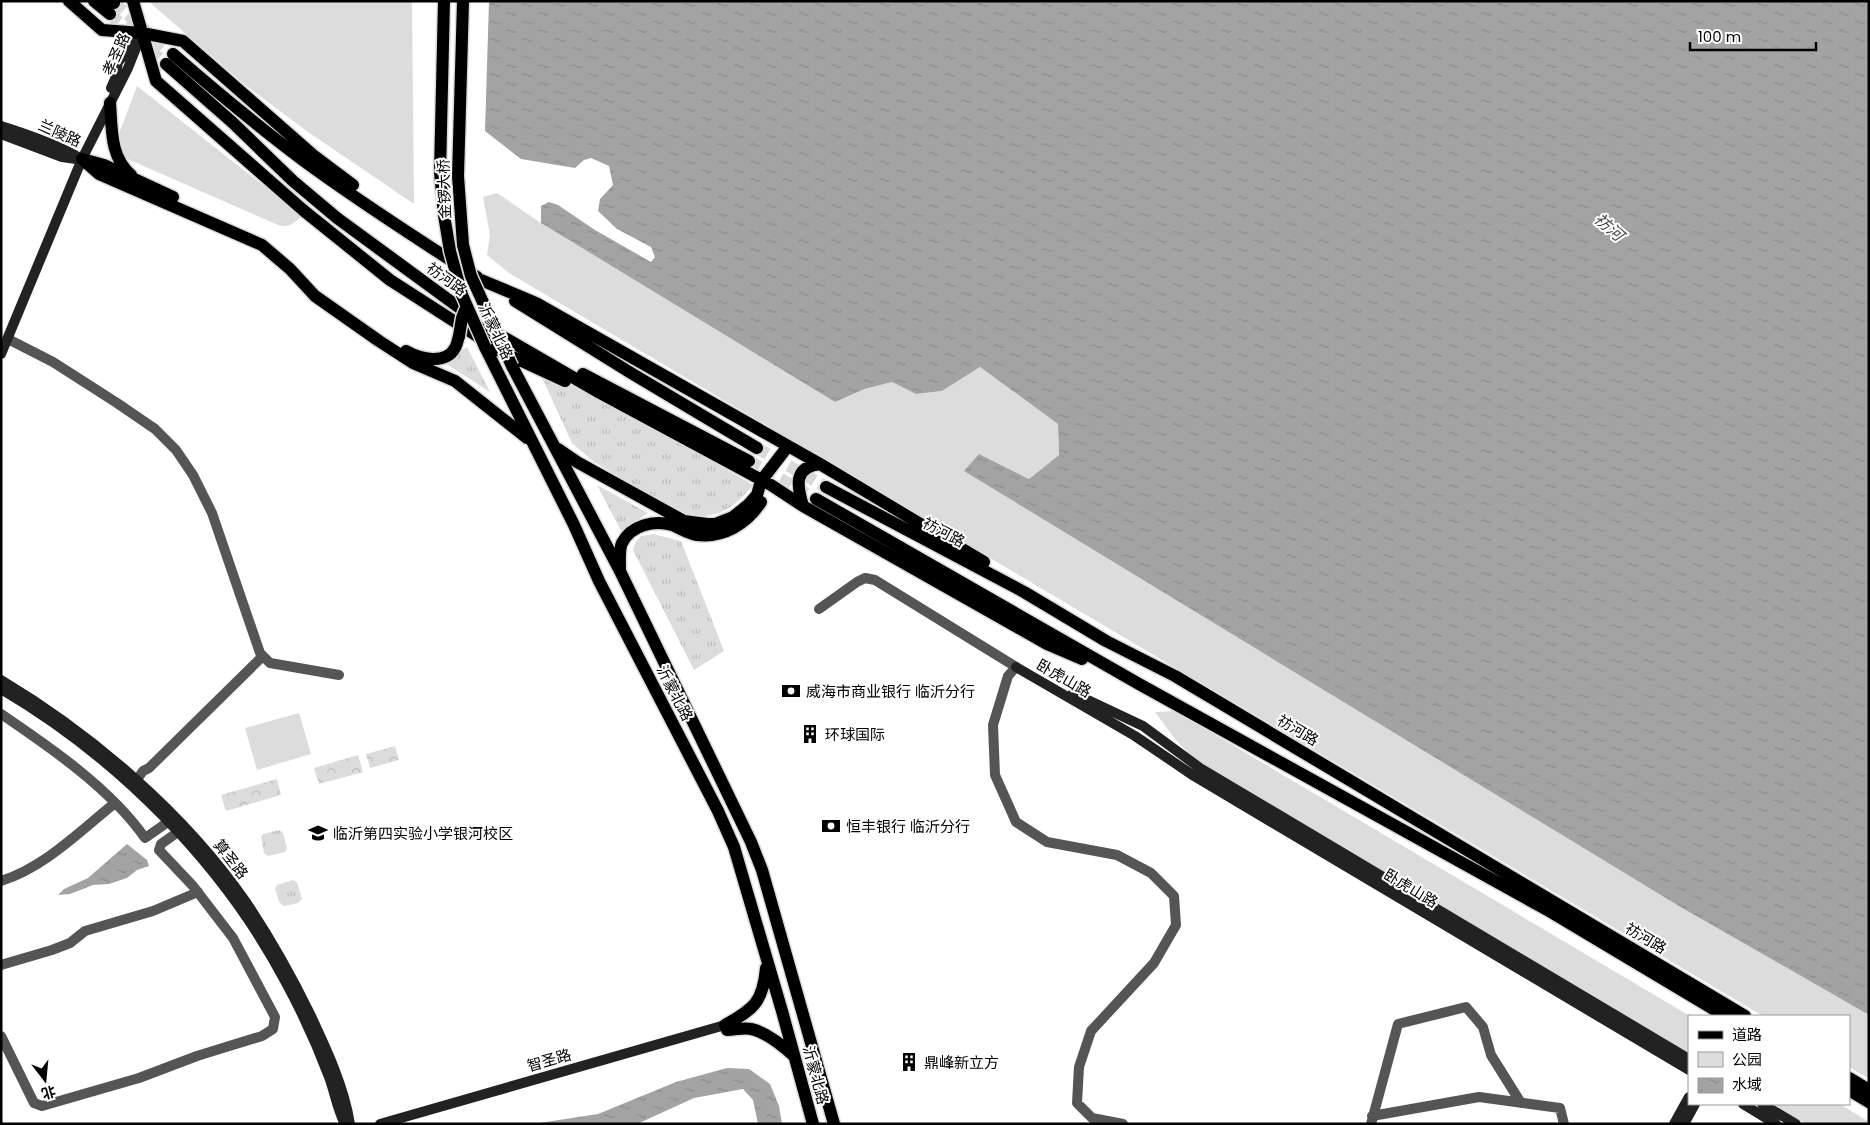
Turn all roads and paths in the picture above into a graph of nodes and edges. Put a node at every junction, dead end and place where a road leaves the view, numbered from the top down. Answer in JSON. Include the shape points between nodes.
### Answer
{"nodes":[{"id":1,"x":69,"y":1,"type":"edge"},
{"id":2,"x":94,"y":1,"type":"edge"},
{"id":3,"x":133,"y":1,"type":"edge"},
{"id":4,"x":444,"y":1,"type":"edge"},
{"id":5,"x":463,"y":1,"type":"edge"},
{"id":6,"x":112,"y":6,"type":"tunnel mouth"},
{"id":7,"x":142,"y":33,"type":"junction"},
{"id":8,"x":110,"y":103,"type":"junction"},
{"id":9,"x":1,"y":126,"type":"edge"},
{"id":10,"x":1,"y":134,"type":"edge"},
{"id":11,"x":82,"y":159,"type":"junction"},
{"id":12,"x":137,"y":180,"type":"junction"},
{"id":13,"x":303,"y":210,"type":"junction"},
{"id":14,"x":422,"y":242,"type":"junction"},
{"id":15,"x":396,"y":261,"type":"junction"},
{"id":16,"x":481,"y":280,"type":"junction"},
{"id":17,"x":462,"y":295,"type":"joint"},
{"id":18,"x":466,"y":308,"type":"junction"},
{"id":19,"x":486,"y":328,"type":"junction"},
{"id":20,"x":4,"y":339,"type":"edge"},
{"id":21,"x":1,"y":354,"type":"edge"},
{"id":22,"x":512,"y":366,"type":"joint"},
{"id":23,"x":662,"y":426,"type":"junction"},
{"id":24,"x":530,"y":440,"type":"junction"},
{"id":25,"x":788,"y":446,"type":"junction"},
{"id":26,"x":557,"y":448,"type":"junction"},
{"id":27,"x":757,"y":448,"type":"tunnel mouth"},
{"id":28,"x":749,"y":461,"type":"tunnel mouth"},
{"id":29,"x":820,"y":464,"type":"junction"},
{"id":30,"x":766,"y":483,"type":"junction"},
{"id":31,"x":826,"y":487,"type":"tunnel mouth"},
{"id":32,"x":816,"y":499,"type":"tunnel mouth"},
{"id":33,"x":803,"y":506,"type":"junction"},
{"id":34,"x":620,"y":571,"type":"junction"},
{"id":35,"x":819,"y":610,"type":"dead end"},
{"id":36,"x":264,"y":656,"type":"junction"},
{"id":37,"x":1016,"y":667,"type":"junction"},
{"id":38,"x":339,"y":674,"type":"dead end"},
{"id":39,"x":1175,"y":676,"type":"junction"},
{"id":40,"x":1,"y":680,"type":"edge"},
{"id":41,"x":1139,"y":684,"type":"junction"},
{"id":42,"x":1,"y":689,"type":"edge"},
{"id":43,"x":1,"y":714,"type":"edge"},
{"id":44,"x":136,"y":781,"type":"junction"},
{"id":45,"x":115,"y":803,"type":"junction"},
{"id":46,"x":168,"y":822,"type":"junction"},
{"id":47,"x":178,"y":832,"type":"junction"},
{"id":48,"x":1,"y":881,"type":"edge"},
{"id":49,"x":198,"y":892,"type":"junction"},
{"id":50,"x":1551,"y":912,"type":"junction"},
{"id":51,"x":767,"y":960,"type":"junction"},
{"id":52,"x":1,"y":965,"type":"edge"},
{"id":53,"x":1706,"y":1015,"type":"edge"},
{"id":54,"x":1723,"y":1015,"type":"edge"},
{"id":55,"x":1743,"y":1015,"type":"edge"},
{"id":56,"x":726,"y":1028,"type":"junction"},
{"id":57,"x":1,"y":1036,"type":"edge"},
{"id":58,"x":795,"y":1057,"type":"junction"},
{"id":59,"x":1688,"y":1058,"type":"edge"},
{"id":60,"x":1688,"y":1069,"type":"edge"},
{"id":61,"x":1850,"y":1079,"type":"edge"},
{"id":62,"x":1869,"y":1090,"type":"edge"},
{"id":63,"x":1850,"y":1091,"type":"edge"},
{"id":64,"x":1688,"y":1099,"type":"edge"},
{"id":65,"x":1850,"y":1100,"type":"edge"},
{"id":66,"x":1521,"y":1102,"type":"junction"},
{"id":67,"x":1869,"y":1102,"type":"edge"},
{"id":68,"x":1695,"y":1105,"type":"edge"},
{"id":69,"x":1745,"y":1105,"type":"edge"},
{"id":70,"x":1764,"y":1105,"type":"edge"},
{"id":71,"x":1869,"y":1110,"type":"edge"},
{"id":72,"x":1372,"y":1120,"type":"edge"},
{"id":73,"x":345,"y":1124,"type":"edge"},
{"id":74,"x":350,"y":1124,"type":"edge"},
{"id":75,"x":380,"y":1124,"type":"edge"},
{"id":76,"x":400,"y":1124,"type":"edge"},
{"id":77,"x":813,"y":1124,"type":"edge"},
{"id":78,"x":834,"y":1124,"type":"edge"},
{"id":79,"x":1123,"y":1124,"type":"edge"},
{"id":80,"x":1564,"y":1124,"type":"edge"},
{"id":81,"x":1674,"y":1124,"type":"edge"},
{"id":82,"x":1684,"y":1124,"type":"edge"},
{"id":83,"x":1776,"y":1124,"type":"edge"},
{"id":84,"x":1796,"y":1124,"type":"edge"}],
"edges":[{"from":1,"to":7,"type":"main road","name":"祊河路","via":[[102,30]]},
{"from":2,"to":6,"type":"main road"},
{"from":3,"to":7,"type":"main road"},
{"from":4,"to":17,"type":"main road","name":"金锣大桥","bridge":true,"via":[[440,172],[450,251]]},
{"from":5,"to":22,"type":"main road","name":"金锣大桥","bridge":true,"via":[[458,176],[463,245],[470,276]]},
{"from":7,"to":8,"type":"street","name":"孝圣路"},
{"from":7,"to":11,"type":"street","name":"孝圣路","via":[[118,62],[115,80],[87,138]]},
{"from":7,"to":13,"type":"main road","via":[[156,81]]},
{"from":7,"to":14,"type":"main road","name":"祊河路","via":[[183,41],[313,155]]},
{"from":8,"to":11,"type":"street","name":"孝圣路"},
{"from":8,"to":12,"type":"main road","via":[[114,146],[122,167]]},
{"from":9,"to":11,"type":"street","name":"兰陵路","via":[[41,139]]},
{"from":10,"to":11,"type":"street","name":"兰陵路","via":[[62,157]]},
{"from":11,"to":12,"type":"main road"},
{"from":11,"to":20,"type":"street","name":"孝圣路"},
{"from":11,"to":24,"type":"main road","via":[[99,174],[262,245],[315,296],[413,363],[455,381]]},
{"from":12,"to":18,"type":"main road","bridge":true,"via":[[266,239],[316,291],[418,357],[448,357],[456,348]]},
{"from":13,"to":15,"type":"main road"},
{"from":13,"to":23,"type":"main road","via":[[390,280],[502,352]]},
{"from":14,"to":15,"type":"main road","name":"祊河路","via":[[316,169],[169,59],[293,181]]},
{"from":14,"to":16,"type":"main road","name":"祊河路"},
{"from":15,"to":19,"type":"main road","name":"祊河路"},
{"from":16,"to":25,"type":"main road","via":[[536,303]]},
{"from":16,"to":27,"type":"main road","name":"祊河路"},
{"from":17,"to":18,"type":"main road","name":"沂蒙北路","bridge":true},
{"from":18,"to":24,"type":"main road","name":"沂蒙北路","bridge":true},
{"from":19,"to":23,"type":"main road"},
{"from":19,"to":28,"type":"main road","name":"祊河路","via":[[561,362]]},
{"from":20,"to":21,"type":"street","name":"孝圣路"},
{"from":20,"to":36,"type":"street","via":[[54,362],[117,402],[155,429],[176,450],[212,513],[260,653]]},
{"from":22,"to":26,"type":"main road","name":"沂蒙北路"},
{"from":23,"to":30,"type":"main road"},
{"from":24,"to":51,"type":"main road","name":"沂蒙北路","via":[[718,811],[734,847]]},
{"from":25,"to":29,"type":"main road"},
{"from":25,"to":30,"type":"main road"},
{"from":26,"to":30,"type":"main road","via":[[684,521],[700,524],[715,524],[733,517]]},
{"from":26,"to":34,"type":"main road","name":"沂蒙北路"},
{"from":29,"to":33,"type":"main road","via":[[803,471],[798,480]]},
{"from":29,"to":39,"type":"main road"},
{"from":30,"to":33,"type":"main road"},
{"from":30,"to":34,"type":"main road","via":[[756,509],[744,522],[718,534],[696,535],[652,522],[633,529],[621,544]]},
{"from":31,"to":39,"type":"main road","name":"祊河路"},
{"from":32,"to":41,"type":"main road","name":"祊河路"},
{"from":33,"to":41,"type":"main road","via":[[1047,644]]},
{"from":34,"to":78,"type":"main road","name":"沂蒙北路","via":[[762,870]]},
{"from":35,"to":37,"type":"street","via":[[857,582],[865,578],[875,580]]},
{"from":36,"to":38,"type":"street","via":[[270,663]]},
{"from":36,"to":44,"type":"street"},
{"from":37,"to":59,"type":"street","name":"卧虎山路","via":[[1143,726],[1200,768]]},
{"from":37,"to":60,"type":"street","name":"卧虎山路"},
{"from":37,"to":79,"type":"street","via":[[1008,676],[993,725],[995,775],[1016,822],[1048,842],[1117,855],[1152,873],[1174,896],[1176,925],[1154,963],[1091,1031],[1079,1066],[1077,1103],[1092,1118]]},
{"from":39,"to":55,"type":"main road","name":"祊河路"},
{"from":40,"to":44,"type":"street","name":"算圣路","via":[[72,728]]},
{"from":41,"to":50,"type":"main road","name":"祊河路"},
{"from":42,"to":46,"type":"street","name":"算圣路","via":[[103,762]]},
{"from":43,"to":45,"type":"street","via":[[46,744]]},
{"from":44,"to":74,"type":"street","name":"算圣路","via":[[198,842],[268,937],[323,1041]]},
{"from":45,"to":46,"type":"street","via":[[145,838]]},
{"from":45,"to":48,"type":"street","via":[[54,854]]},
{"from":46,"to":47,"type":"street","name":"算圣路"},
{"from":47,"to":49,"type":"street","via":[[161,844],[159,850]]},
{"from":47,"to":73,"type":"street","name":"算圣路","via":[[239,906],[285,981],[316,1044]]},
{"from":49,"to":52,"type":"street","via":[[153,911],[85,931],[70,943],[52,950]]},
{"from":49,"to":57,"type":"street","via":[[233,938],[275,1017],[273,1029],[262,1036],[139,1078],[42,1106],[34,1103]]},
{"from":50,"to":53,"type":"main road","via":[[1616,960]]},
{"from":50,"to":54,"type":"main road","name":"祊河路"},
{"from":51,"to":56,"type":"main road","via":[[764,987],[759,998]]},
{"from":51,"to":58,"type":"main road","name":"沂蒙北路"},
{"from":56,"to":58,"type":"main road","via":[[751,1028]]},
{"from":56,"to":75,"type":"street","name":"智圣路"},
{"from":56,"to":76,"type":"street","name":"智圣路"},
{"from":58,"to":77,"type":"main road","name":"沂蒙北路"},
{"from":61,"to":62,"type":"main road"},
{"from":63,"to":67,"type":"main road"},
{"from":64,"to":81,"type":"street"},
{"from":65,"to":71,"type":"main road"},
{"from":66,"to":72,"type":"street","via":[[1478,1097]]},
{"from":66,"to":72,"type":"street","via":[[1491,1055],[1483,1027],[1466,1007],[1398,1024]]},
{"from":66,"to":80,"type":"street","via":[[1560,1108]]},
{"from":68,"to":82,"type":"street"},
{"from":69,"to":83,"type":"street"},
{"from":70,"to":84,"type":"street"}]}
